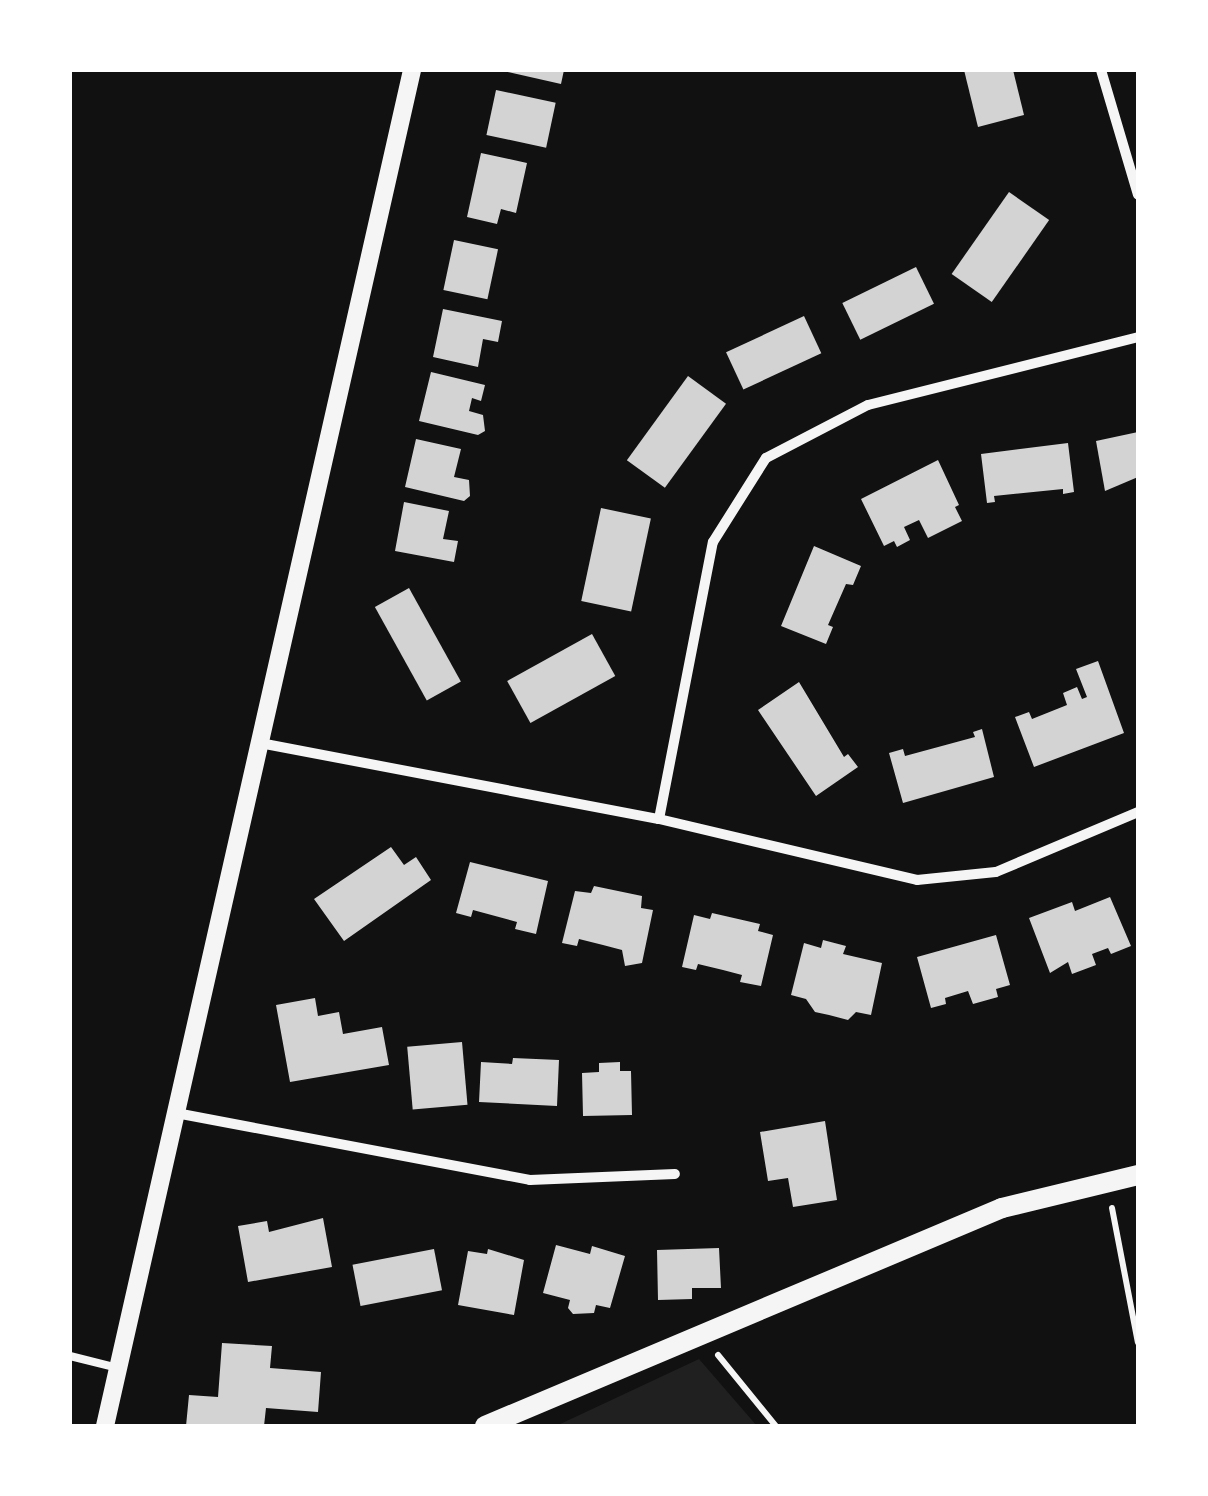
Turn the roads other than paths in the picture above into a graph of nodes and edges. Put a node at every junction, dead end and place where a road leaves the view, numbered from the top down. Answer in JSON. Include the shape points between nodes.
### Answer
{"nodes":[{"id":1,"x":412,"y":70,"type":"edge"},
{"id":2,"x":1101,"y":70,"type":"edge"},
{"id":3,"x":1138,"y":195,"type":"edge"},
{"id":4,"x":1138,"y":337,"type":"edge"},
{"id":5,"x":260,"y":742,"type":"junction"},
{"id":6,"x":1138,"y":812,"type":"edge"},
{"id":7,"x":659,"y":819,"type":"junction"},
{"id":8,"x":176,"y":1114,"type":"junction"},
{"id":9,"x":675,"y":1174,"type":"dead end"},
{"id":10,"x":1138,"y":1175,"type":"edge"},
{"id":11,"x":70,"y":1356,"type":"edge"},
{"id":12,"x":118,"y":1368,"type":"junction"},
{"id":13,"x":105,"y":1426,"type":"edge"},
{"id":14,"x":485,"y":1426,"type":"edge"}],
"edges":[{"from":1,"to":5,"type":"street"},
{"from":2,"to":3,"type":"street"},
{"from":4,"to":7,"type":"street","via":[[868,404],[766,458],[713,542]]},
{"from":5,"to":7,"type":"street"},
{"from":5,"to":8,"type":"street"},
{"from":6,"to":7,"type":"street","via":[[996,872],[917,880]]},
{"from":8,"to":9,"type":"street","via":[[530,1180]]},
{"from":8,"to":12,"type":"street"},
{"from":10,"to":14,"type":"main road","via":[[1002,1208]]},
{"from":11,"to":12,"type":"lane"},
{"from":12,"to":13,"type":"street"}]}
